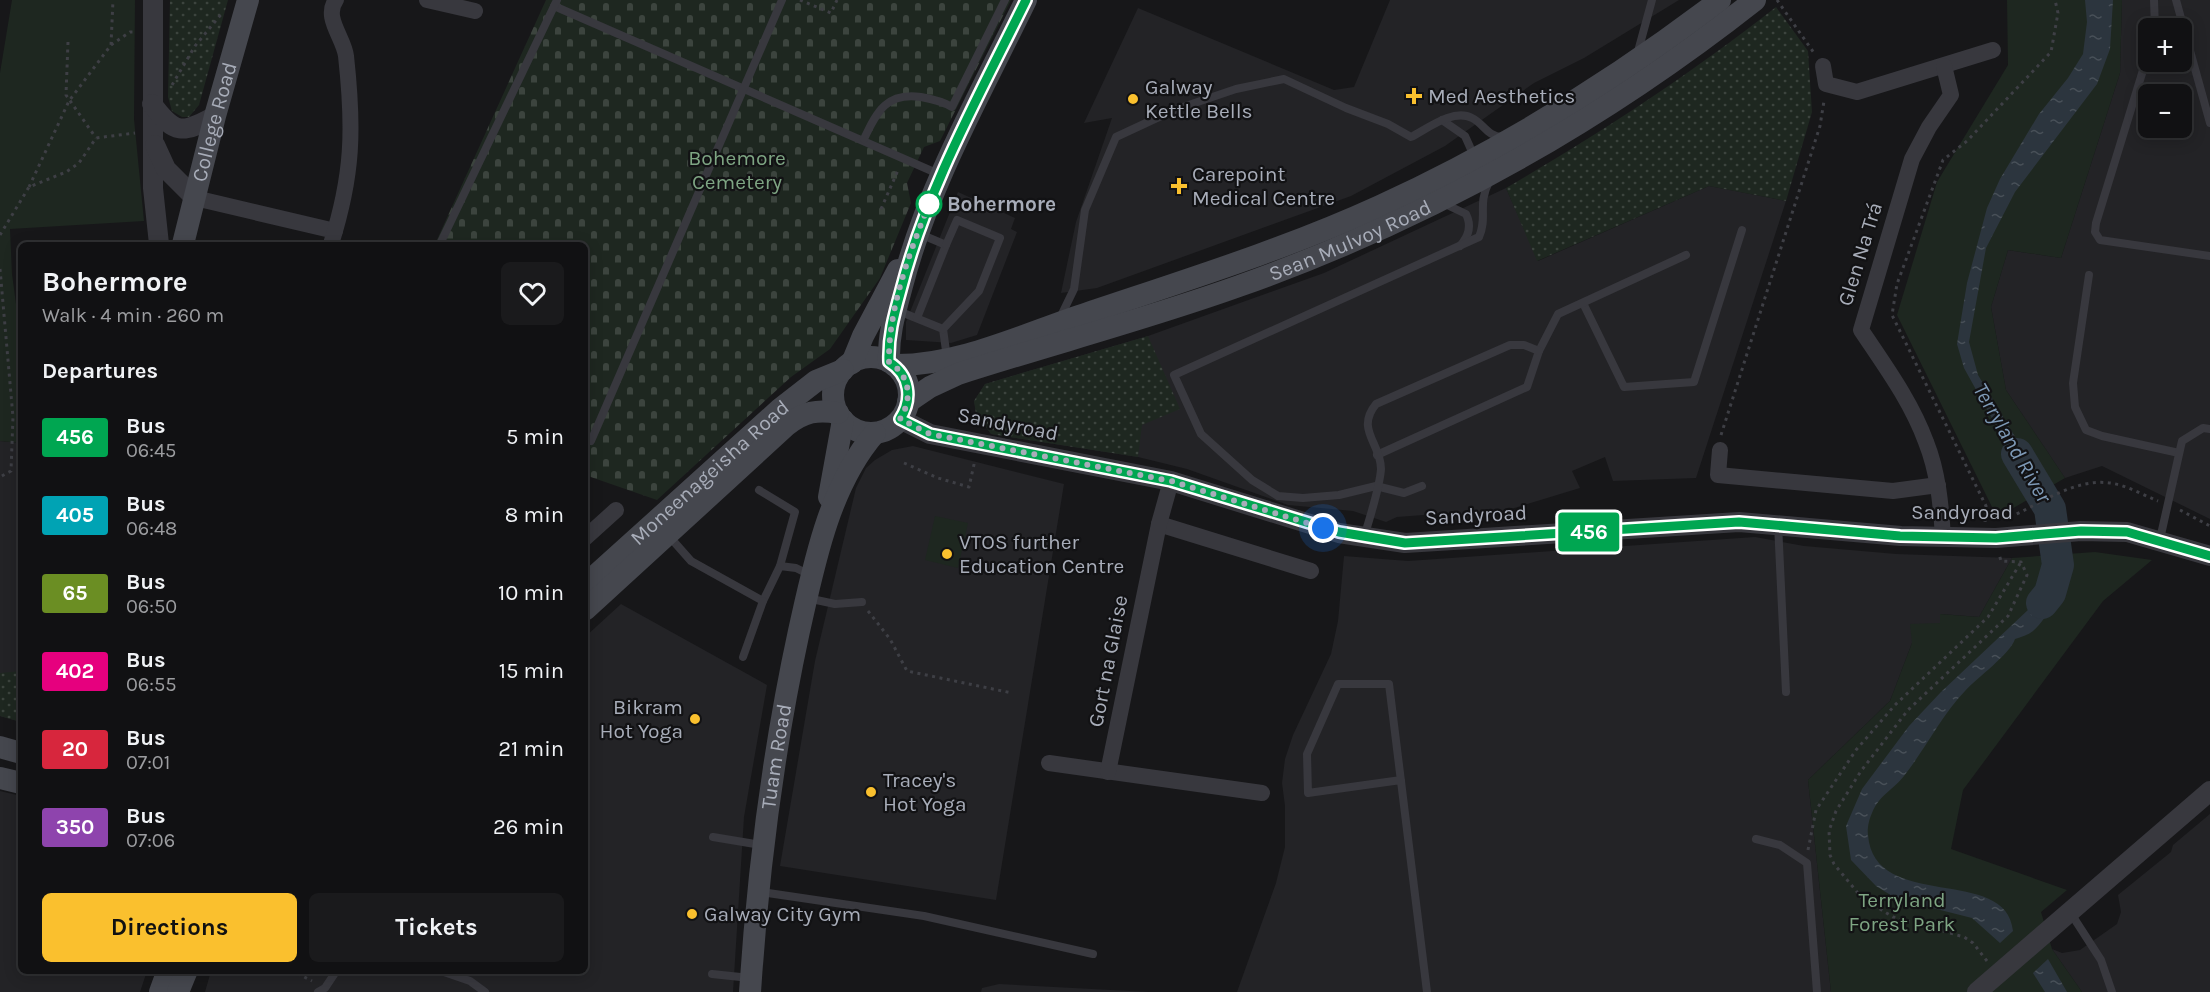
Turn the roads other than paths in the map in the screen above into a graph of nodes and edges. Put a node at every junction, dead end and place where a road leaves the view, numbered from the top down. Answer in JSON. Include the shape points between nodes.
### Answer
{"nodes":[{"id":1,"x":153,"y":0,"type":"edge"},
{"id":2,"x":427,"y":0,"type":"edge"},
{"id":3,"x":782,"y":0,"type":"edge"},
{"id":4,"x":1005,"y":0,"type":"edge"},
{"id":5,"x":1026,"y":0,"type":"edge"},
{"id":6,"x":1652,"y":0,"type":"edge"},
{"id":7,"x":1720,"y":0,"type":"edge"},
{"id":8,"x":1755,"y":0,"type":"edge"},
{"id":9,"x":2154,"y":0,"type":"edge"},
{"id":10,"x":2176,"y":0,"type":"edge"},
{"id":11,"x":248,"y":1,"type":"edge"},
{"id":12,"x":334,"y":3,"type":"edge"},
{"id":13,"x":556,"y":3,"type":"edge"},
{"id":14,"x":475,"y":11,"type":"dead end"},
{"id":15,"x":2155,"y":18,"type":"edge"},
{"id":16,"x":1993,"y":50,"type":"dead end"},
{"id":17,"x":1635,"y":61,"type":"junction"},
{"id":18,"x":1823,"y":66,"type":"road end"},
{"id":19,"x":1944,"y":66,"type":"junction"},
{"id":20,"x":2142,"y":72,"type":"edge"},
{"id":21,"x":745,"y":88,"type":"junction"},
{"id":22,"x":152,"y":104,"type":"junction"},
{"id":23,"x":215,"y":116,"type":"junction"},
{"id":24,"x":1442,"y":120,"type":"junction"},
{"id":25,"x":2210,"y":123,"type":"edge"},
{"id":26,"x":152,"y":135,"type":"junction"},
{"id":27,"x":1512,"y":137,"type":"junction"},
{"id":28,"x":864,"y":140,"type":"junction"},
{"id":29,"x":1475,"y":159,"type":"junction"},
{"id":30,"x":941,"y":176,"type":"junction"},
{"id":31,"x":1486,"y":178,"type":"junction"},
{"id":32,"x":195,"y":198,"type":"junction"},
{"id":33,"x":1439,"y":203,"type":"junction"},
{"id":34,"x":1742,"y":230,"type":"dead end"},
{"id":35,"x":915,"y":237,"type":"junction"},
{"id":36,"x":333,"y":238,"type":"edge"},
{"id":37,"x":159,"y":242,"type":"edge"},
{"id":38,"x":184,"y":242,"type":"edge"},
{"id":39,"x":441,"y":242,"type":"edge"},
{"id":40,"x":946,"y":245,"type":"junction"},
{"id":41,"x":1460,"y":246,"type":"junction"},
{"id":42,"x":1686,"y":255,"type":"dead end"},
{"id":43,"x":2210,"y":256,"type":"edge"},
{"id":44,"x":2089,"y":275,"type":"dead end"},
{"id":45,"x":1583,"y":303,"type":"junction"},
{"id":46,"x":896,"y":310,"type":"junction"},
{"id":47,"x":917,"y":318,"type":"junction"},
{"id":48,"x":1057,"y":323,"type":"junction"},
{"id":49,"x":942,"y":329,"type":"junction"},
{"id":50,"x":1539,"y":351,"type":"junction"},
{"id":51,"x":947,"y":359,"type":"junction"},
{"id":52,"x":891,"y":363,"type":"junction"},
{"id":53,"x":848,"y":367,"type":"junction"},
{"id":54,"x":904,"y":411,"type":"junction"},
{"id":55,"x":840,"y":417,"type":"junction"},
{"id":56,"x":2210,"y":429,"type":"edge"},
{"id":57,"x":874,"y":433,"type":"junction"},
{"id":58,"x":591,"y":441,"type":"dead end"},
{"id":59,"x":1720,"y":443,"type":"road end"},
{"id":60,"x":2179,"y":453,"type":"junction"},
{"id":61,"x":1377,"y":455,"type":"junction"},
{"id":62,"x":1171,"y":481,"type":"junction"},
{"id":63,"x":1938,"y":485,"type":"junction"},
{"id":64,"x":1376,"y":486,"type":"junction"},
{"id":65,"x":1422,"y":486,"type":"dead end"},
{"id":66,"x":759,"y":490,"type":"dead end"},
{"id":67,"x":616,"y":510,"type":"dead end"},
{"id":68,"x":1159,"y":524,"type":"junction"},
{"id":69,"x":1778,"y":524,"type":"junction"},
{"id":70,"x":826,"y":526,"type":"junction"},
{"id":71,"x":668,"y":534,"type":"junction"},
{"id":72,"x":588,"y":535,"type":"edge"},
{"id":73,"x":1364,"y":537,"type":"junction"},
{"id":74,"x":1943,"y":537,"type":"junction"},
{"id":75,"x":2160,"y":539,"type":"junction"},
{"id":76,"x":2210,"y":556,"type":"edge"},
{"id":77,"x":780,"y":566,"type":"junction"},
{"id":78,"x":1311,"y":571,"type":"dead end"},
{"id":79,"x":588,"y":582,"type":"edge"},
{"id":80,"x":810,"y":587,"type":"junction"},
{"id":81,"x":763,"y":601,"type":"junction"},
{"id":82,"x":862,"y":602,"type":"road end"},
{"id":83,"x":588,"y":607,"type":"edge"},
{"id":84,"x":742,"y":657,"type":"dead end"},
{"id":85,"x":1786,"y":692,"type":"dead end"},
{"id":86,"x":0,"y":747,"type":"edge"},
{"id":87,"x":18,"y":752,"type":"edge"},
{"id":88,"x":1049,"y":763,"type":"dead end"},
{"id":89,"x":1108,"y":772,"type":"junction"},
{"id":90,"x":0,"y":778,"type":"edge"},
{"id":91,"x":1401,"y":780,"type":"junction"},
{"id":92,"x":18,"y":782,"type":"edge"},
{"id":93,"x":2210,"y":791,"type":"edge"},
{"id":94,"x":1262,"y":793,"type":"dead end"},
{"id":95,"x":713,"y":837,"type":"dead end"},
{"id":96,"x":1756,"y":839,"type":"dead end"},
{"id":97,"x":762,"y":845,"type":"junction"},
{"id":98,"x":757,"y":892,"type":"junction"},
{"id":99,"x":2070,"y":912,"type":"junction"},
{"id":100,"x":1093,"y":954,"type":"dead end"},
{"id":101,"x":155,"y":974,"type":"edge"},
{"id":102,"x":167,"y":974,"type":"edge"},
{"id":103,"x":185,"y":974,"type":"edge"},
{"id":104,"x":334,"y":974,"type":"edge"},
{"id":105,"x":450,"y":974,"type":"edge"},
{"id":106,"x":712,"y":974,"type":"dead end"},
{"id":107,"x":750,"y":985,"type":"edge"},
{"id":108,"x":321,"y":990,"type":"edge"},
{"id":109,"x":150,"y":992,"type":"edge"},
{"id":110,"x":160,"y":992,"type":"edge"},
{"id":111,"x":178,"y":992,"type":"edge"},
{"id":112,"x":485,"y":992,"type":"edge"},
{"id":113,"x":1427,"y":992,"type":"edge"},
{"id":114,"x":1817,"y":992,"type":"edge"},
{"id":115,"x":1977,"y":992,"type":"edge"},
{"id":116,"x":2112,"y":992,"type":"edge"}],
"edges":[{"from":1,"to":22,"type":"street"},
{"from":2,"to":14,"type":"street"},
{"from":3,"to":21,"type":"lane"},
{"from":4,"to":28,"type":"lane","via":[[952,107],[904,94],[894,97],[870,126]]},
{"from":5,"to":30,"type":"main road"},
{"from":6,"to":17,"type":"lane"},
{"from":7,"to":17,"type":"main road","name":"Sean Mulvoy Road"},
{"from":8,"to":31,"type":"main road","name":"Sean Mulvoy Road","via":[[1687,52]]},
{"from":9,"to":15,"type":"lane"},
{"from":10,"to":25,"type":"lane"},
{"from":11,"to":23,"type":"main road","name":"College Road"},
{"from":12,"to":36,"type":"street","via":[[332,19],[345,53],[352,135],[348,186]]},
{"from":13,"to":21,"type":"lane"},
{"from":13,"to":39,"type":"lane"},
{"from":16,"to":19,"type":"street"},
{"from":17,"to":27,"type":"main road","name":"Sean Mulvoy Road"},
{"from":18,"to":19,"type":"street","via":[[1826,84],[1857,92]]},
{"from":19,"to":63,"type":"street","name":"Glen Na Trá","via":[[1951,95],[1912,159],[1861,330],[1904,395],[1927,442]]},
{"from":20,"to":43,"type":"lane","via":[[2096,232],[2100,240]]},
{"from":21,"to":28,"type":"lane"},
{"from":21,"to":58,"type":"lane"},
{"from":22,"to":23,"type":"street","via":[[180,130],[189,130]]},
{"from":22,"to":26,"type":"street"},
{"from":23,"to":32,"type":"main road","name":"College Road"},
{"from":24,"to":27,"type":"lane","via":[[1472,118],[1493,137]]},
{"from":24,"to":29,"type":"lane","via":[[1465,136]]},
{"from":24,"to":48,"type":"lane","via":[[1411,137],[1284,79],[1236,89],[1174,110],[1116,137],[1085,210],[1074,289]]},
{"from":26,"to":32,"type":"street","via":[[166,169]]},
{"from":26,"to":37,"type":"street"},
{"from":27,"to":29,"type":"main road","name":"Sean Mulvoy Road"},
{"from":28,"to":30,"type":"lane"},
{"from":29,"to":31,"type":"lane"},
{"from":29,"to":48,"type":"main road","name":"Sean Mulvoy Road","via":[[1379,206],[1288,244]]},
{"from":30,"to":35,"type":"main road"},
{"from":31,"to":33,"type":"main road","name":"Sean Mulvoy Road"},
{"from":31,"to":41,"type":"lane","via":[[1482,195],[1484,226],[1479,237]]},
{"from":32,"to":36,"type":"street"},
{"from":32,"to":38,"type":"main road","name":"College Road"},
{"from":33,"to":41,"type":"lane","via":[[1466,214],[1469,228]]},
{"from":33,"to":54,"type":"main road","name":"Sean Mulvoy Road","via":[[1238,286],[958,374],[930,387]]},
{"from":34,"to":45,"type":"lane","via":[[1694,382],[1624,387]]},
{"from":35,"to":40,"type":"lane"},
{"from":35,"to":46,"type":"main road"},
{"from":35,"to":53,"type":"main road"},
{"from":40,"to":47,"type":"lane"},
{"from":40,"to":49,"type":"lane","via":[[957,220],[1000,238],[979,291]]},
{"from":41,"to":64,"type":"lane","via":[[1174,375],[1201,434],[1252,480],[1278,496],[1339,495]]},
{"from":42,"to":45,"type":"lane"},
{"from":44,"to":60,"type":"lane","via":[[2073,383],[2076,407],[2086,430]]},
{"from":45,"to":50,"type":"lane","via":[[1558,314]]},
{"from":46,"to":47,"type":"lane"},
{"from":46,"to":52,"type":"main road","via":[[888,336]]},
{"from":47,"to":49,"type":"lane"},
{"from":48,"to":51,"type":"main road","name":"Sean Mulvoy Road"},
{"from":49,"to":51,"type":"lane"},
{"from":50,"to":61,"type":"lane","via":[[1527,387]]},
{"from":50,"to":61,"type":"lane","via":[[1509,345],[1376,404],[1368,413],[1367,426]]},
{"from":51,"to":52,"type":"main road","name":"Sean Mulvoy Road"},
{"from":52,"to":53,"type":"main road","via":[[870,358]]},
{"from":52,"to":54,"type":"main road","via":[[908,385]]},
{"from":53,"to":55,"type":"main road","via":[[834,392]]},
{"from":53,"to":79,"type":"main road","name":"Moneenageisha Road","via":[[816,381],[780,409]]},
{"from":54,"to":57,"type":"main road","via":[[884,431]]},
{"from":54,"to":62,"type":"street","name":"Sandyroad","via":[[930,434]]},
{"from":55,"to":57,"type":"main road","via":[[855,429]]},
{"from":55,"to":70,"type":"main road","name":"Tuam Road"},
{"from":55,"to":71,"type":"main road","name":"Moneenageisha Road","via":[[825,411],[802,414]]},
{"from":56,"to":60,"type":"lane","via":[[2203,428],[2182,441]]},
{"from":57,"to":70,"type":"main road","name":"Tuam Road","via":[[859,451]]},
{"from":59,"to":63,"type":"street","via":[[1718,475],[1893,491]]},
{"from":60,"to":75,"type":"lane"},
{"from":61,"to":64,"type":"lane","via":[[1381,469]]},
{"from":62,"to":68,"type":"street","name":"Gort na Glaise"},
{"from":62,"to":73,"type":"street","name":"Sandyroad","via":[[1306,524]]},
{"from":63,"to":74,"type":"street","name":"Glen Na Trá"},
{"from":64,"to":65,"type":"lane","via":[[1404,493]]},
{"from":64,"to":73,"type":"lane"},
{"from":66,"to":77,"type":"lane","via":[[795,512]]},
{"from":67,"to":72,"type":"street"},
{"from":68,"to":78,"type":"street"},
{"from":68,"to":89,"type":"street","name":"Gort na Glaise"},
{"from":69,"to":73,"type":"street","name":"Sandyroad","via":[[1675,525],[1405,543]]},
{"from":69,"to":74,"type":"street","name":"Sandyroad"},
{"from":69,"to":85,"type":"lane"},
{"from":70,"to":80,"type":"main road","name":"Tuam Road"},
{"from":71,"to":81,"type":"lane","via":[[691,561]]},
{"from":71,"to":83,"type":"main road","name":"Moneenageisha Road"},
{"from":74,"to":75,"type":"street","name":"Sandyroad","via":[[2081,531],[2127,532]]},
{"from":75,"to":76,"type":"street","name":"Sandyroad"},
{"from":77,"to":80,"type":"lane","via":[[796,568]]},
{"from":77,"to":81,"type":"lane"},
{"from":80,"to":82,"type":"lane","via":[[835,604]]},
{"from":80,"to":97,"type":"main road","name":"Tuam Road","via":[[778,736]]},
{"from":81,"to":84,"type":"lane"},
{"from":86,"to":87,"type":"main road"},
{"from":88,"to":89,"type":"street"},
{"from":89,"to":94,"type":"street"},
{"from":90,"to":92,"type":"main road"},
{"from":91,"to":91,"type":"lane","via":[[1308,793],[1307,754],[1338,684],[1389,684]]},
{"from":91,"to":113,"type":"lane"},
{"from":93,"to":99,"type":"street"},
{"from":95,"to":97,"type":"lane"},
{"from":96,"to":114,"type":"lane","via":[[1780,845],[1807,863]]},
{"from":97,"to":98,"type":"main road","name":"Tuam Road"},
{"from":98,"to":100,"type":"lane","via":[[924,916]]},
{"from":98,"to":107,"type":"main road","name":"Tuam Road"},
{"from":99,"to":115,"type":"street"},
{"from":99,"to":116,"type":"lane","via":[[2101,960]]},
{"from":101,"to":109,"type":"main road"},
{"from":102,"to":110,"type":"main road"},
{"from":103,"to":111,"type":"main road"},
{"from":104,"to":108,"type":"lane"},
{"from":105,"to":112,"type":"lane"},
{"from":106,"to":107,"type":"lane"}]}
